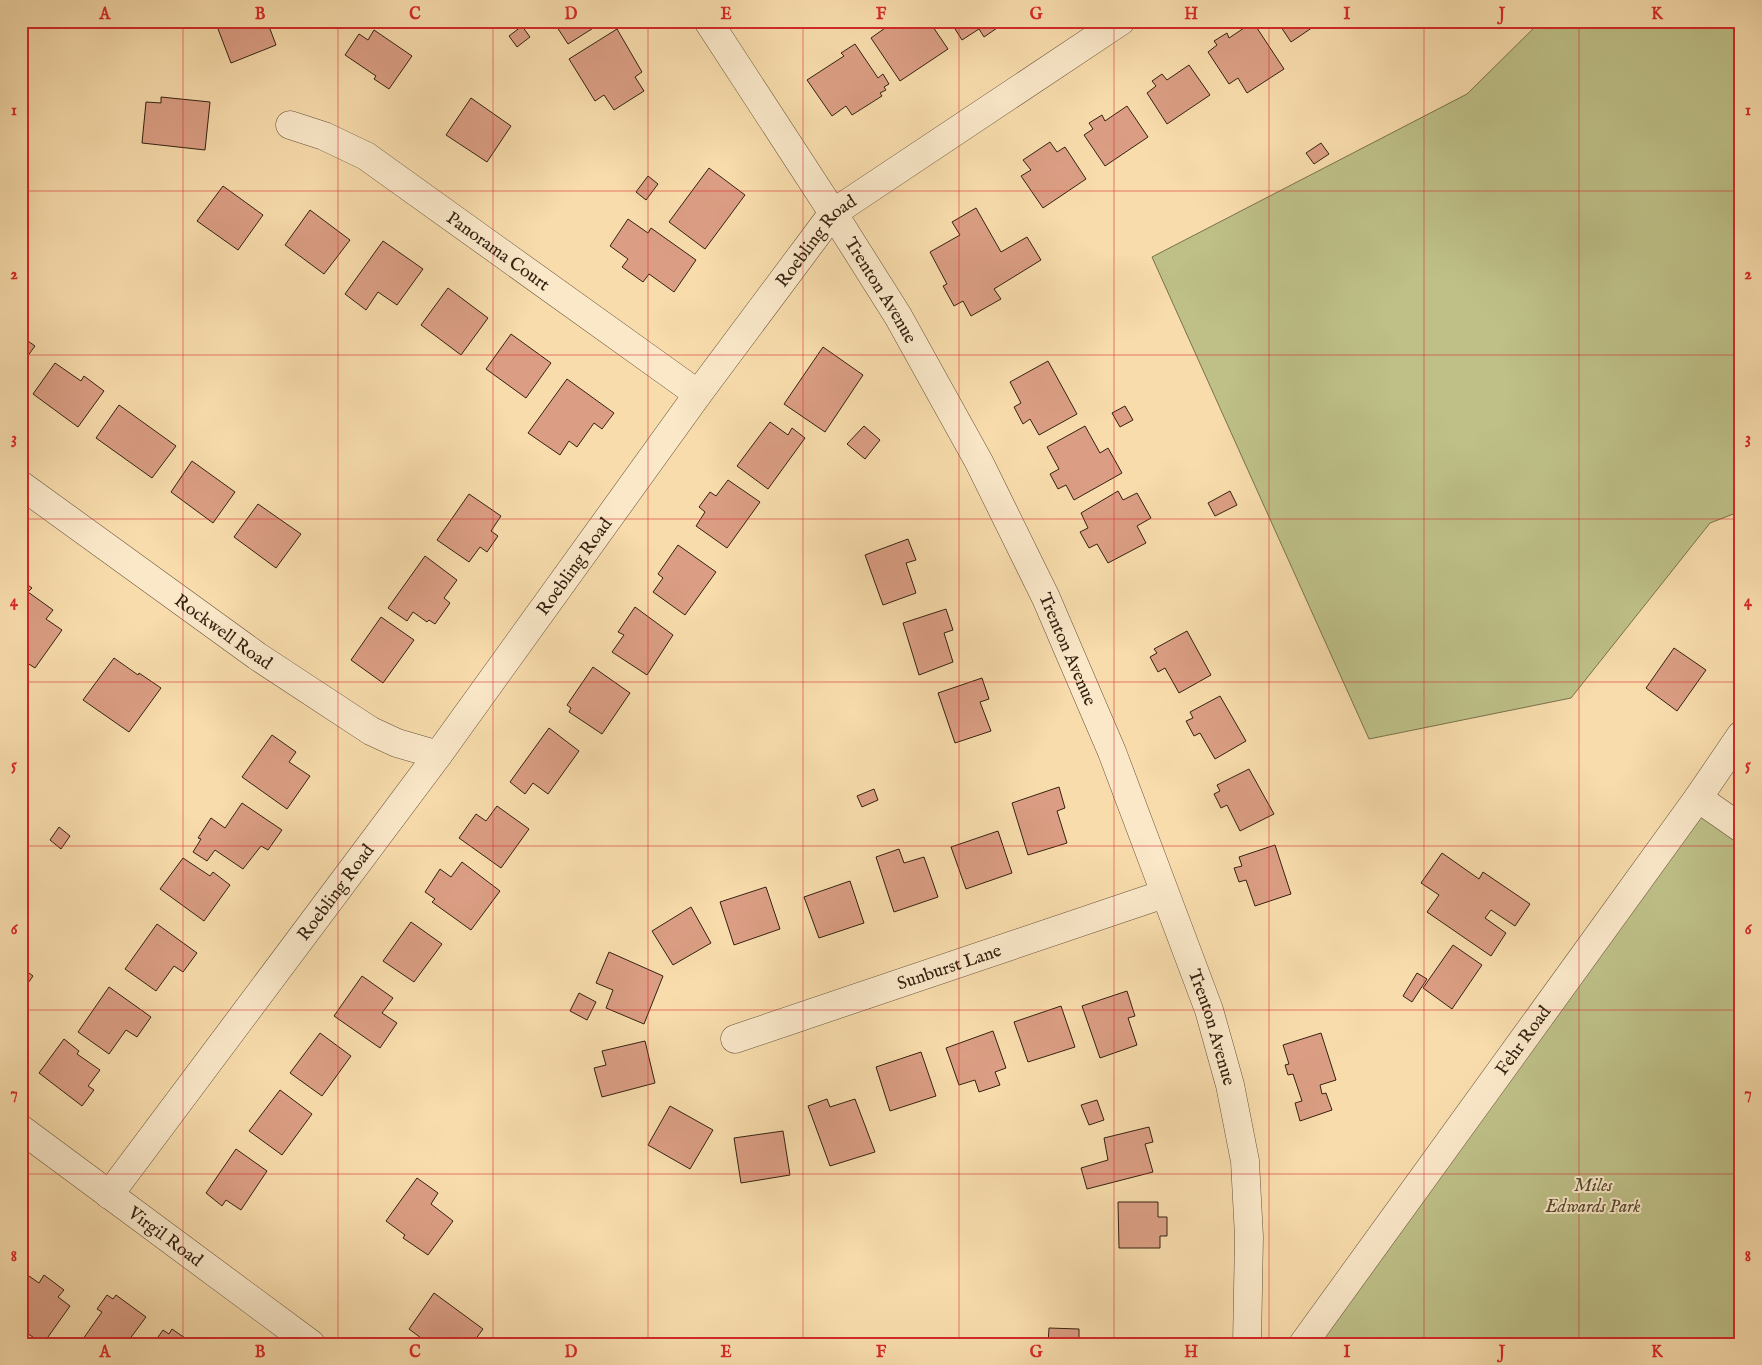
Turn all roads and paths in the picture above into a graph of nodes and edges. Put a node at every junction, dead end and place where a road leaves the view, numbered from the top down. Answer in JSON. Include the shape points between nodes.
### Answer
{"nodes":[{"id":1,"x":708,"y":21,"type":"edge"},
{"id":2,"x":1121,"y":21,"type":"edge"},
{"id":3,"x":290,"y":125,"type":"dead end"},
{"id":4,"x":833,"y":214,"type":"junction"},
{"id":5,"x":698,"y":394,"type":"junction"},
{"id":6,"x":21,"y":485,"type":"edge"},
{"id":7,"x":1741,"y":736,"type":"edge"},
{"id":8,"x":438,"y":755,"type":"junction"},
{"id":9,"x":1698,"y":798,"type":"junction"},
{"id":10,"x":1741,"y":828,"type":"edge"},
{"id":11,"x":1164,"y":894,"type":"junction"},
{"id":12,"x":735,"y":1038,"type":"dead end"},
{"id":13,"x":21,"y":1129,"type":"edge"},
{"id":14,"x":109,"y":1195,"type":"junction"},
{"id":15,"x":311,"y":1344,"type":"edge"},
{"id":16,"x":1247,"y":1344,"type":"edge"},
{"id":17,"x":1303,"y":1344,"type":"edge"}],
"edges":[{"from":1,"to":4,"type":"street","name":"Trenton Avenue"},
{"from":2,"to":4,"type":"street","name":"Roebling Road"},
{"from":3,"to":5,"type":"street","name":"Panorama Court","via":[[324,136],[366,156]]},
{"from":4,"to":5,"type":"street","name":"Roebling Road"},
{"from":4,"to":11,"type":"street","name":"Trenton Avenue","via":[[898,316],[975,453],[1042,589],[1112,752]]},
{"from":5,"to":8,"type":"street","name":"Roebling Road"},
{"from":6,"to":8,"type":"street","name":"Rockwell Road","via":[[257,656],[371,731],[397,743]]},
{"from":7,"to":9,"type":"street","name":"Fehr Road"},
{"from":8,"to":14,"type":"street","name":"Roebling Road"},
{"from":9,"to":10,"type":"street"},
{"from":9,"to":17,"type":"street","name":"Fehr Road"},
{"from":11,"to":12,"type":"street","name":"Sunburst Lane"},
{"from":11,"to":16,"type":"street","name":"Trenton Avenue","via":[[1209,1010],[1230,1085],[1245,1161],[1249,1237]]},
{"from":13,"to":14,"type":"street","name":"Virgil Road"},
{"from":14,"to":15,"type":"street","name":"Virgil Road"}]}
